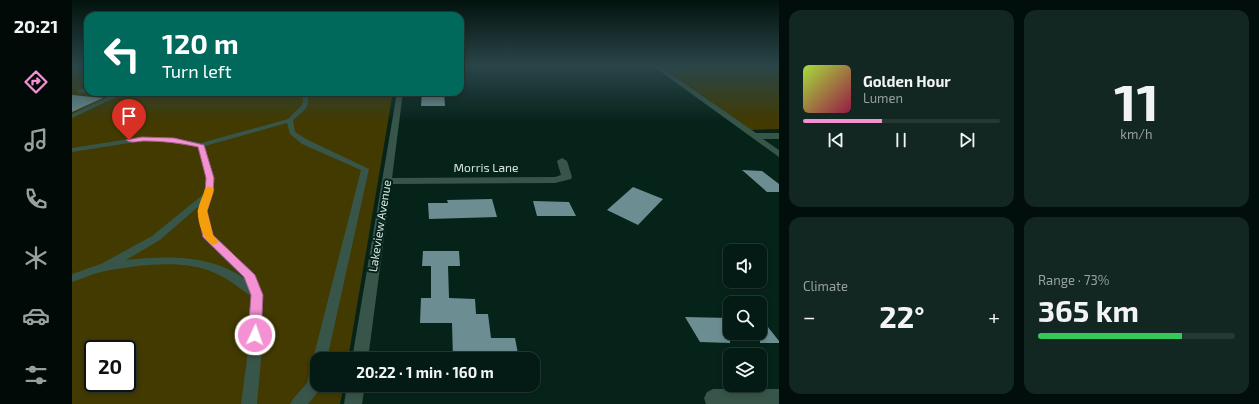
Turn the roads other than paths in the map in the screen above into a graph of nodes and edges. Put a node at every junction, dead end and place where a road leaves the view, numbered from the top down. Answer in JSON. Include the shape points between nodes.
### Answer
{"nodes":[{"id":1,"x":682,"y":85,"type":"edge"},
{"id":2,"x":80,"y":91,"type":"dead end"},
{"id":3,"x":84,"y":91,"type":"edge"},
{"id":4,"x":115,"y":96,"type":"edge"},
{"id":5,"x":305,"y":96,"type":"edge"},
{"id":6,"x":399,"y":96,"type":"edge"},
{"id":7,"x":72,"y":116,"type":"edge"},
{"id":8,"x":290,"y":120,"type":"junction"},
{"id":9,"x":754,"y":136,"type":"junction"},
{"id":10,"x":779,"y":136,"type":"edge"},
{"id":11,"x":201,"y":145,"type":"junction"},
{"id":12,"x":72,"y":150,"type":"edge"},
{"id":13,"x":779,"y":154,"type":"edge"},
{"id":14,"x":562,"y":161,"type":"dead end"},
{"id":15,"x":387,"y":181,"type":"junction"},
{"id":16,"x":209,"y":193,"type":"junction"},
{"id":17,"x":105,"y":267,"type":"junction"},
{"id":18,"x":72,"y":278,"type":"edge"},
{"id":19,"x":257,"y":295,"type":"junction"},
{"id":20,"x":322,"y":352,"type":"edge"},
{"id":21,"x":361,"y":352,"type":"edge"},
{"id":22,"x":310,"y":390,"type":"edge"},
{"id":23,"x":355,"y":392,"type":"edge"},
{"id":24,"x":779,"y":398,"type":"edge"},
{"id":25,"x":714,"y":401,"type":"edge"},
{"id":26,"x":249,"y":404,"type":"edge"},
{"id":27,"x":298,"y":404,"type":"edge"},
{"id":28,"x":353,"y":404,"type":"edge"}],
"edges":[{"from":1,"to":9,"type":"street"},
{"from":2,"to":3,"type":"lane"},
{"from":4,"to":7,"type":"lane"},
{"from":5,"to":8,"type":"lane","via":[[305,106]]},
{"from":6,"to":15,"type":"street","name":"Lakeview Avenue"},
{"from":8,"to":11,"type":"lane"},
{"from":8,"to":20,"type":"lane","via":[[292,133],[305,142],[365,169]]},
{"from":9,"to":10,"type":"street"},
{"from":9,"to":13,"type":"street"},
{"from":11,"to":12,"type":"lane","via":[[174,140],[142,139]]},
{"from":11,"to":16,"type":"lane","via":[[210,178]]},
{"from":14,"to":15,"type":"street","name":"Morris Lane","via":[[567,177],[555,180]]},
{"from":15,"to":21,"type":"street","name":"Lakeview Avenue"},
{"from":16,"to":17,"type":"lane","via":[[156,238]]},
{"from":16,"to":19,"type":"lane","via":[[202,211],[208,237],[249,275]]},
{"from":17,"to":18,"type":"lane"},
{"from":17,"to":19,"type":"lane","via":[[145,262],[200,264],[231,276]]},
{"from":19,"to":26,"type":"lane"},
{"from":22,"to":27,"type":"lane"},
{"from":23,"to":28,"type":"street"},
{"from":24,"to":25,"type":"street"}]}
